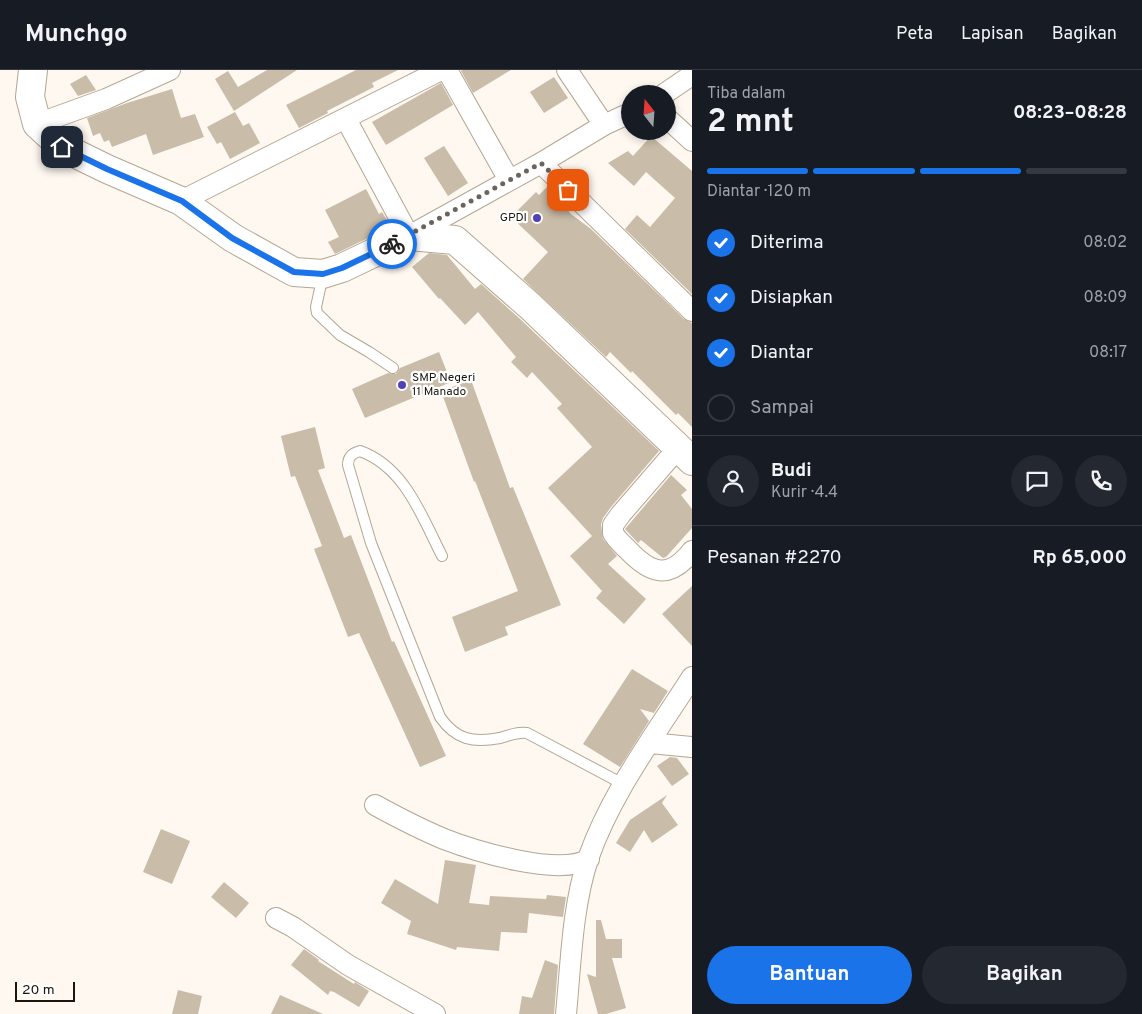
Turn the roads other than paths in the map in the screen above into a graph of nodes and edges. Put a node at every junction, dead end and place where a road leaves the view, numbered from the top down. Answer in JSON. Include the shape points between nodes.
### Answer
{"nodes":[{"id":1,"x":33,"y":70,"type":"edge"},
{"id":2,"x":170,"y":70,"type":"edge"},
{"id":3,"x":441,"y":70,"type":"edge"},
{"id":4,"x":447,"y":70,"type":"edge"},
{"id":5,"x":568,"y":70,"type":"edge"},
{"id":6,"x":692,"y":75,"type":"edge"},
{"id":7,"x":676,"y":86,"type":"edge"},
{"id":8,"x":621,"y":117,"type":"edge"},
{"id":9,"x":346,"y":119,"type":"junction"},
{"id":10,"x":37,"y":124,"type":"junction"},
{"id":11,"x":604,"y":125,"type":"junction"},
{"id":12,"x":676,"y":126,"type":"edge"},
{"id":13,"x":692,"y":141,"type":"edge"},
{"id":14,"x":541,"y":163,"type":"junction"},
{"id":15,"x":509,"y":180,"type":"junction"},
{"id":16,"x":182,"y":201,"type":"junction"},
{"id":17,"x":409,"y":236,"type":"junction"},
{"id":18,"x":323,"y":274,"type":"junction"},
{"id":19,"x":692,"y":311,"type":"edge"},
{"id":20,"x":393,"y":368,"type":"dead end"},
{"id":21,"x":685,"y":455,"type":"edge"},
{"id":22,"x":692,"y":551,"type":"edge"},
{"id":23,"x":442,"y":556,"type":"dead end"},
{"id":24,"x":692,"y":677,"type":"edge"},
{"id":25,"x":650,"y":743,"type":"junction"},
{"id":26,"x":692,"y":747,"type":"edge"},
{"id":27,"x":623,"y":784,"type":"junction"},
{"id":28,"x":375,"y":805,"type":"dead end"},
{"id":29,"x":589,"y":859,"type":"junction"},
{"id":30,"x":276,"y":918,"type":"dead end"},
{"id":31,"x":434,"y":1014,"type":"edge"},
{"id":32,"x":566,"y":1014,"type":"edge"}],
"edges":[{"from":1,"to":10,"type":"street","via":[[30,96]]},
{"from":2,"to":10,"type":"street","via":[[106,100]]},
{"from":3,"to":9,"type":"street"},
{"from":4,"to":15,"type":"street"},
{"from":5,"to":11,"type":"street"},
{"from":6,"to":7,"type":"street"},
{"from":8,"to":11,"type":"street"},
{"from":9,"to":16,"type":"street"},
{"from":9,"to":17,"type":"street"},
{"from":10,"to":16,"type":"street","via":[[62,147]]},
{"from":11,"to":14,"type":"street"},
{"from":12,"to":13,"type":"street"},
{"from":14,"to":15,"type":"street"},
{"from":14,"to":19,"type":"street"},
{"from":15,"to":17,"type":"street"},
{"from":16,"to":18,"type":"street","via":[[232,238],[294,272]]},
{"from":17,"to":18,"type":"street"},
{"from":17,"to":21,"type":"street","via":[[454,240],[530,306]]},
{"from":18,"to":20,"type":"lane","via":[[317,313],[340,335]]},
{"from":21,"to":22,"type":"street","via":[[617,520],[612,533],[652,570],[670,569]]},
{"from":23,"to":27,"type":"lane","via":[[396,475],[366,454],[351,455],[348,465],[371,542],[440,717],[448,728],[463,738],[473,740],[528,733]]},
{"from":24,"to":25,"type":"street"},
{"from":25,"to":26,"type":"street"},
{"from":25,"to":27,"type":"street"},
{"from":27,"to":29,"type":"street"},
{"from":28,"to":29,"type":"street","via":[[444,839],[510,860],[557,866]]},
{"from":29,"to":32,"type":"street","via":[[580,888]]},
{"from":30,"to":31,"type":"street"}]}
